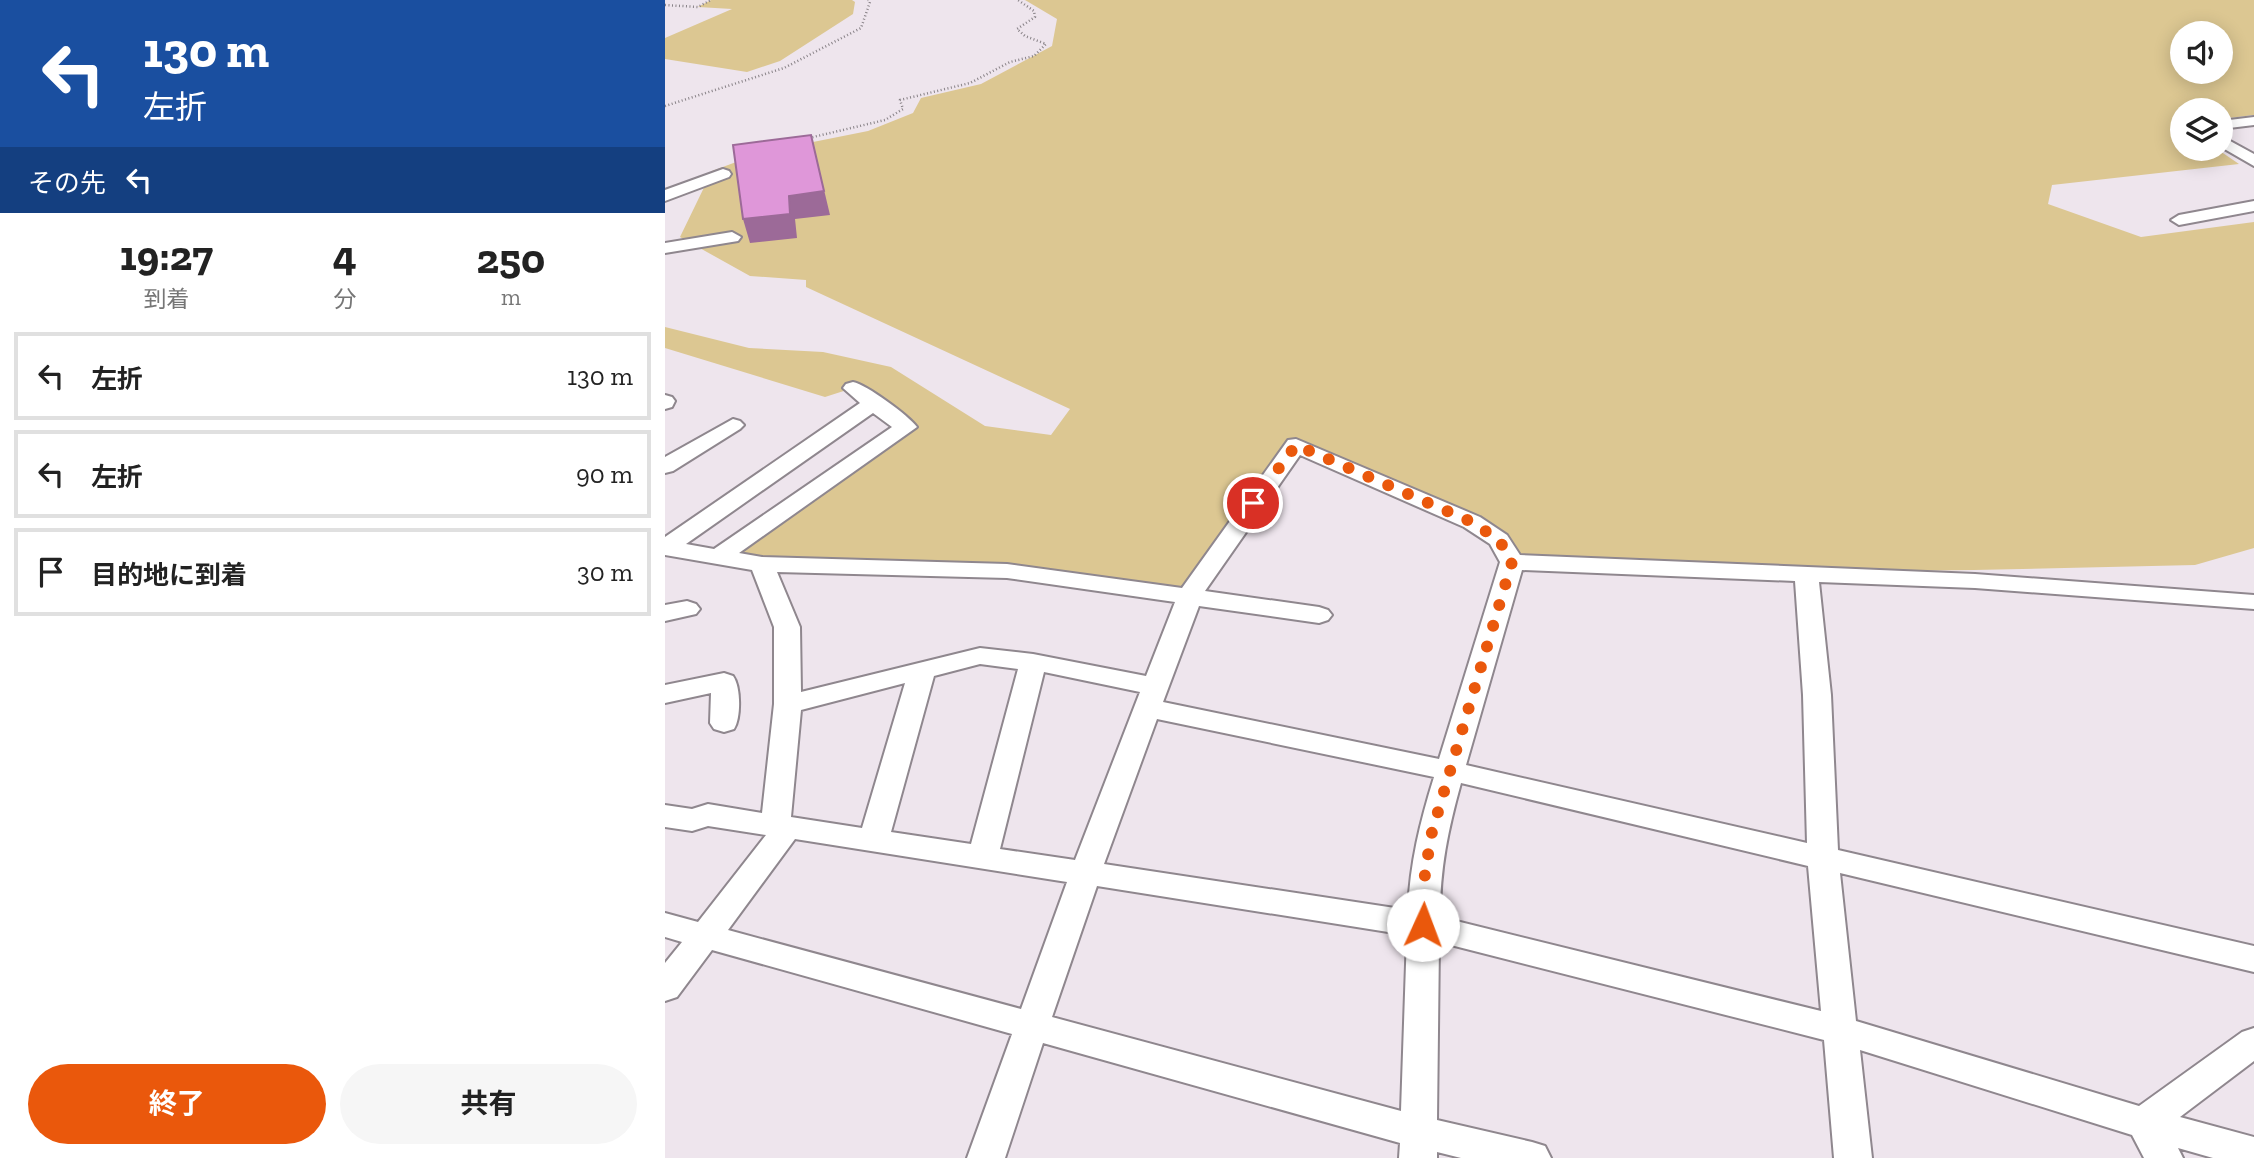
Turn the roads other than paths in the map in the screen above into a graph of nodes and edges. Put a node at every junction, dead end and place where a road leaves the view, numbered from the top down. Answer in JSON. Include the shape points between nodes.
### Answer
{"nodes":[{"id":1,"x":2254,"y":121,"type":"edge"},
{"id":2,"x":2233,"y":124,"type":"edge"},
{"id":3,"x":2233,"y":148,"type":"edge"},
{"id":4,"x":2254,"y":161,"type":"edge"},
{"id":5,"x":723,"y":174,"type":"dead end"},
{"id":6,"x":665,"y":196,"type":"edge"},
{"id":7,"x":2254,"y":206,"type":"edge"},
{"id":8,"x":2179,"y":220,"type":"dead end"},
{"id":9,"x":732,"y":237,"type":"dead end"},
{"id":10,"x":665,"y":248,"type":"edge"},
{"id":11,"x":853,"y":388,"type":"dead end"},
{"id":12,"x":874,"y":403,"type":"junction"},
{"id":13,"x":733,"y":425,"type":"dead end"},
{"id":14,"x":665,"y":466,"type":"edge"},
{"id":15,"x":665,"y":548,"type":"edge"},
{"id":16,"x":718,"y":556,"type":"junction"},
{"id":17,"x":1512,"y":562,"type":"junction"},
{"id":18,"x":762,"y":564,"type":"junction"},
{"id":19,"x":1806,"y":572,"type":"junction"},
{"id":20,"x":1190,"y":595,"type":"junction"},
{"id":21,"x":2254,"y":602,"type":"edge"},
{"id":22,"x":1319,"y":615,"type":"dead end"},
{"id":23,"x":1034,"y":662,"type":"junction"},
{"id":24,"x":922,"y":670,"type":"junction"},
{"id":25,"x":665,"y":694,"type":"edge"},
{"id":26,"x":1151,"y":697,"type":"junction"},
{"id":27,"x":787,"y":704,"type":"junction"},
{"id":28,"x":724,"y":723,"type":"dead end"},
{"id":29,"x":1451,"y":771,"type":"junction"},
{"id":30,"x":665,"y":816,"type":"edge"},
{"id":31,"x":781,"y":826,"type":"junction"},
{"id":32,"x":874,"y":839,"type":"junction"},
{"id":33,"x":983,"y":856,"type":"junction"},
{"id":34,"x":1823,"y":859,"type":"junction"},
{"id":35,"x":1086,"y":872,"type":"junction"},
{"id":36,"x":665,"y":925,"type":"edge"},
{"id":37,"x":1423,"y":925,"type":"junction"},
{"id":38,"x":705,"y":936,"type":"junction"},
{"id":39,"x":2254,"y":959,"type":"edge"},
{"id":40,"x":665,"y":988,"type":"edge"},
{"id":41,"x":1033,"y":1026,"type":"junction"},
{"id":42,"x":1840,"y":1030,"type":"junction"},
{"id":43,"x":2254,"y":1042,"type":"edge"},
{"id":44,"x":2144,"y":1123,"type":"junction"},
{"id":45,"x":1418,"y":1145,"type":"edge"},
{"id":46,"x":2254,"y":1153,"type":"edge"},
{"id":47,"x":986,"y":1158,"type":"edge"},
{"id":48,"x":1532,"y":1158,"type":"edge"},
{"id":49,"x":1853,"y":1158,"type":"edge"},
{"id":50,"x":2164,"y":1158,"type":"edge"}],
"edges":[{"from":1,"to":2,"type":"street"},
{"from":3,"to":4,"type":"street"},
{"from":5,"to":6,"type":"street"},
{"from":7,"to":8,"type":"street"},
{"from":9,"to":10,"type":"street"},
{"from":11,"to":12,"type":"street"},
{"from":12,"to":15,"type":"street"},
{"from":12,"to":16,"type":"street","via":[[906,427]]},
{"from":13,"to":14,"type":"street"},
{"from":15,"to":16,"type":"street"},
{"from":16,"to":18,"type":"street"},
{"from":17,"to":19,"type":"street"},
{"from":17,"to":20,"type":"street","via":[[1499,540],[1472,522],[1296,445]]},
{"from":17,"to":29,"type":"street"},
{"from":18,"to":20,"type":"street","via":[[1007,571]]},
{"from":18,"to":27,"type":"street","via":[[787,627]]},
{"from":19,"to":21,"type":"street"},
{"from":19,"to":34,"type":"street","via":[[1817,695]]},
{"from":20,"to":22,"type":"street"},
{"from":20,"to":26,"type":"street"},
{"from":23,"to":24,"type":"street","via":[[980,656]]},
{"from":23,"to":26,"type":"street"},
{"from":23,"to":33,"type":"street"},
{"from":24,"to":27,"type":"street"},
{"from":24,"to":32,"type":"street"},
{"from":25,"to":28,"type":"street","via":[[724,682]]},
{"from":26,"to":29,"type":"street"},
{"from":26,"to":35,"type":"street"},
{"from":27,"to":31,"type":"street"},
{"from":29,"to":34,"type":"street"},
{"from":29,"to":37,"type":"street","via":[[1432,832]]},
{"from":30,"to":31,"type":"street","via":[[692,820],[708,815]]},
{"from":31,"to":32,"type":"street"},
{"from":31,"to":38,"type":"street"},
{"from":32,"to":33,"type":"street"},
{"from":33,"to":35,"type":"street"},
{"from":34,"to":39,"type":"street"},
{"from":34,"to":42,"type":"street"},
{"from":35,"to":37,"type":"street"},
{"from":35,"to":41,"type":"street"},
{"from":36,"to":38,"type":"street"},
{"from":37,"to":42,"type":"street"},
{"from":37,"to":45,"type":"street"},
{"from":38,"to":40,"type":"street"},
{"from":38,"to":41,"type":"street"},
{"from":41,"to":45,"type":"street"},
{"from":41,"to":47,"type":"street"},
{"from":42,"to":44,"type":"street"},
{"from":42,"to":49,"type":"street"},
{"from":43,"to":44,"type":"street"},
{"from":44,"to":46,"type":"street"},
{"from":44,"to":50,"type":"street"},
{"from":45,"to":48,"type":"street"}]}
